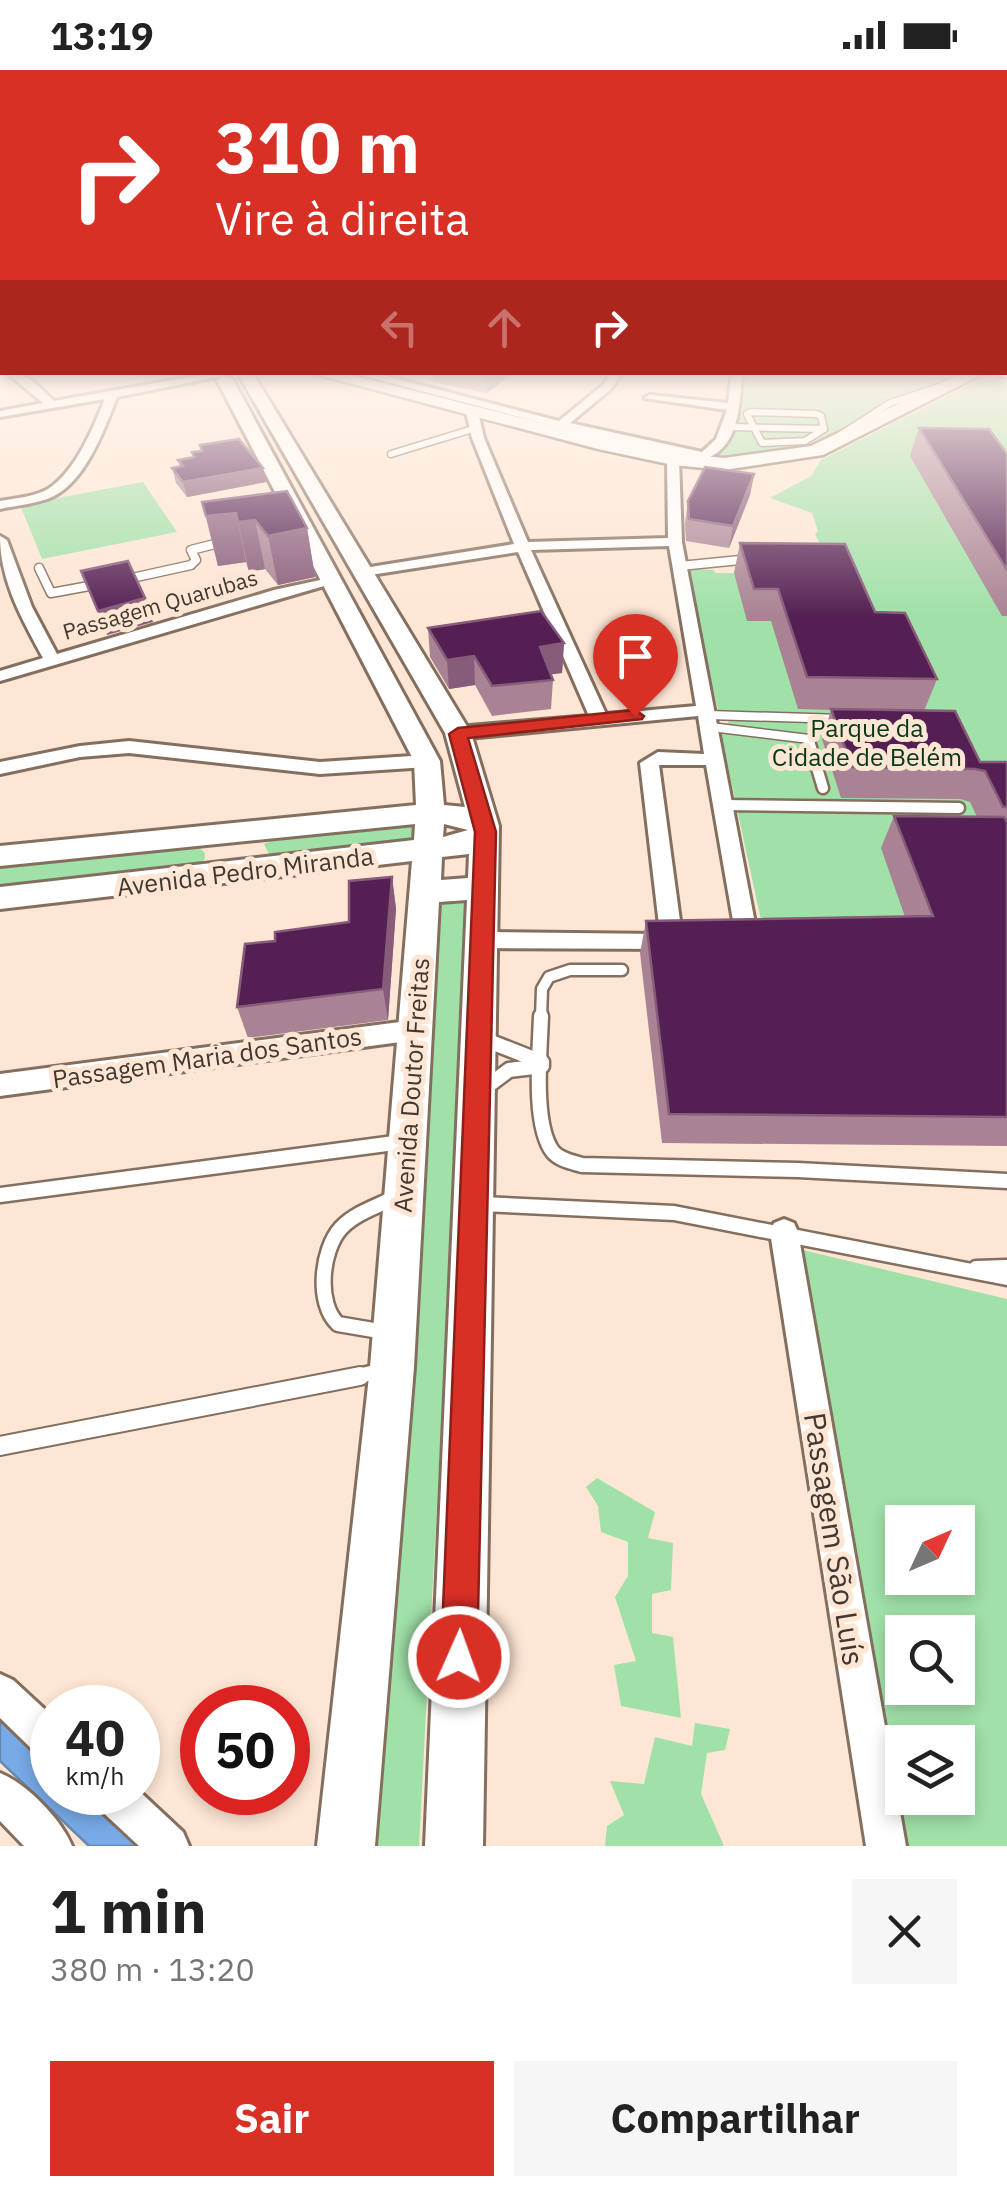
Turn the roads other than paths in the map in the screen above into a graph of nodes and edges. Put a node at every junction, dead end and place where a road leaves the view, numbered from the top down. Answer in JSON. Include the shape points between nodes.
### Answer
{"nodes":[{"id":1,"x":82,"y":451,"type":"edge"},
{"id":2,"x":273,"y":451,"type":"edge"},
{"id":3,"x":278,"y":451,"type":"edge"},
{"id":4,"x":399,"y":451,"type":"edge"},
{"id":5,"x":486,"y":451,"type":"edge"},
{"id":6,"x":643,"y":451,"type":"edge"},
{"id":7,"x":677,"y":451,"type":"edge"},
{"id":8,"x":713,"y":451,"type":"edge"},
{"id":9,"x":795,"y":451,"type":"edge"},
{"id":10,"x":391,"y":454,"type":"dead end"},
{"id":11,"x":673,"y":459,"type":"junction"},
{"id":12,"x":0,"y":505,"type":"edge"},
{"id":13,"x":0,"y":540,"type":"edge"},
{"id":14,"x":236,"y":540,"type":"edge"},
{"id":15,"x":675,"y":542,"type":"junction"},
{"id":16,"x":522,"y":547,"type":"junction"},
{"id":17,"x":3,"y":558,"type":"edge"},
{"id":18,"x":758,"y":562,"type":"edge"},
{"id":19,"x":680,"y":566,"type":"junction"},
{"id":20,"x":39,"y":568,"type":"dead end"},
{"id":21,"x":349,"y":576,"type":"junction"},
{"id":22,"x":52,"y":659,"type":"junction"},
{"id":23,"x":0,"y":676,"type":"edge"},
{"id":24,"x":599,"y":718,"type":"junction"},
{"id":25,"x":709,"y":718,"type":"junction"},
{"id":26,"x":860,"y":719,"type":"edge"},
{"id":27,"x":846,"y":732,"type":"edge"},
{"id":28,"x":458,"y":734,"type":"junction"},
{"id":29,"x":808,"y":739,"type":"junction"},
{"id":30,"x":717,"y":760,"type":"junction"},
{"id":31,"x":427,"y":761,"type":"junction"},
{"id":32,"x":0,"y":768,"type":"edge"},
{"id":33,"x":823,"y":788,"type":"dead end"},
{"id":34,"x":724,"y":805,"type":"junction"},
{"id":35,"x":959,"y":808,"type":"dead end"},
{"id":36,"x":430,"y":813,"type":"junction"},
{"id":37,"x":485,"y":829,"type":"junction"},
{"id":38,"x":283,"y":830,"type":"junction"},
{"id":39,"x":179,"y":838,"type":"junction"},
{"id":40,"x":426,"y":849,"type":"junction"},
{"id":41,"x":0,"y":856,"type":"edge"},
{"id":42,"x":283,"y":868,"type":"junction"},
{"id":43,"x":176,"y":879,"type":"junction"},
{"id":44,"x":483,"y":887,"type":"junction"},
{"id":45,"x":423,"y":893,"type":"junction"},
{"id":46,"x":0,"y":898,"type":"edge"},
{"id":47,"x":482,"y":940,"type":"junction"},
{"id":48,"x":738,"y":944,"type":"edge"},
{"id":49,"x":622,"y":970,"type":"dead end"},
{"id":50,"x":415,"y":1030,"type":"junction"},
{"id":51,"x":478,"y":1033,"type":"junction"},
{"id":52,"x":542,"y":1064,"type":"junction"},
{"id":53,"x":0,"y":1085,"type":"edge"},
{"id":54,"x":475,"y":1098,"type":"junction"},
{"id":55,"x":407,"y":1141,"type":"junction"},
{"id":56,"x":1007,"y":1181,"type":"edge"},
{"id":57,"x":404,"y":1192,"type":"junction"},
{"id":58,"x":0,"y":1196,"type":"edge"},
{"id":59,"x":472,"y":1204,"type":"junction"},
{"id":60,"x":784,"y":1232,"type":"junction"},
{"id":61,"x":1007,"y":1267,"type":"edge"},
{"id":62,"x":951,"y":1268,"type":"junction"},
{"id":63,"x":1007,"y":1278,"type":"edge"},
{"id":64,"x":393,"y":1350,"type":"junction"},
{"id":65,"x":0,"y":1446,"type":"edge"},
{"id":66,"x":0,"y":1693,"type":"edge"},
{"id":67,"x":30,"y":1721,"type":"edge"},
{"id":68,"x":0,"y":1793,"type":"edge"},
{"id":69,"x":135,"y":1815,"type":"edge"},
{"id":70,"x":52,"y":1846,"type":"edge"},
{"id":71,"x":168,"y":1846,"type":"edge"},
{"id":72,"x":346,"y":1846,"type":"edge"},
{"id":73,"x":454,"y":1846,"type":"edge"},
{"id":74,"x":886,"y":1846,"type":"edge"}],
"edges":[{"from":1,"to":12,"type":"street","via":[[61,484],[39,497]]},
{"from":2,"to":21,"type":"main road","name":"Avenida Doutor Freitas","via":[[299,531]]},
{"from":3,"to":21,"type":"main road","name":"Avenida Doutor Freitas"},
{"from":4,"to":10,"type":"lane"},
{"from":5,"to":16,"type":"street"},
{"from":6,"to":11,"type":"main road"},
{"from":7,"to":8,"type":"street","via":[[704,456]]},
{"from":9,"to":11,"type":"main road","via":[[732,464]]},
{"from":11,"to":15,"type":"street"},
{"from":13,"to":17,"type":"street"},
{"from":14,"to":20,"type":"lane","via":[[195,547],[191,566],[56,594],[47,590]]},
{"from":15,"to":16,"type":"street","name":"Passagem Quarubas"},
{"from":15,"to":19,"type":"street"},
{"from":16,"to":21,"type":"street","name":"Passagem Quarubas"},
{"from":16,"to":24,"type":"street"},
{"from":17,"to":22,"type":"street"},
{"from":18,"to":19,"type":"lane"},
{"from":19,"to":25,"type":"street"},
{"from":21,"to":22,"type":"street","name":"Passagem Quarubas"},
{"from":21,"to":28,"type":"main road","name":"Avenida Doutor Freitas"},
{"from":21,"to":31,"type":"main road","name":"Avenida Doutor Freitas"},
{"from":22,"to":23,"type":"street","name":"Passagem Quarubas"},
{"from":24,"to":25,"type":"street"},
{"from":24,"to":28,"type":"street"},
{"from":25,"to":26,"type":"lane"},
{"from":25,"to":29,"type":"lane"},
{"from":25,"to":30,"type":"street"},
{"from":27,"to":29,"type":"lane","via":[[820,731]]},
{"from":28,"to":37,"type":"main road","name":"Avenida Doutor Freitas"},
{"from":29,"to":33,"type":"lane"},
{"from":30,"to":34,"type":"street"},
{"from":30,"to":47,"type":"street","via":[[649,763],[682,944]]},
{"from":31,"to":32,"type":"street","via":[[344,769],[124,747]]},
{"from":31,"to":36,"type":"main road","name":"Avenida Doutor Freitas"},
{"from":34,"to":35,"type":"lane"},
{"from":34,"to":48,"type":"street"},
{"from":36,"to":37,"type":"main road","name":"Avenida Pedro Miranda","via":[[465,816]]},
{"from":36,"to":38,"type":"main road","name":"Avenida Pedro Miranda"},
{"from":36,"to":40,"type":"main road","name":"Avenida Doutor Freitas"},
{"from":37,"to":40,"type":"main road","name":"Avenida Pedro Miranda","via":[[468,844]]},
{"from":37,"to":44,"type":"main road","name":"Avenida Doutor Freitas"},
{"from":38,"to":39,"type":"main road","name":"Avenida Pedro Miranda"},
{"from":38,"to":42,"type":"main road","via":[[252,850],[261,862]]},
{"from":39,"to":41,"type":"main road","name":"Avenida Pedro Miranda"},
{"from":39,"to":43,"type":"main road","via":[[203,844],[213,855],[201,869]]},
{"from":40,"to":42,"type":"main road","name":"Avenida Pedro Miranda"},
{"from":40,"to":45,"type":"main road","name":"Avenida Doutor Freitas"},
{"from":42,"to":43,"type":"main road","name":"Avenida Pedro Miranda"},
{"from":43,"to":46,"type":"main road","name":"Avenida Pedro Miranda"},
{"from":44,"to":45,"type":"main road"},
{"from":44,"to":47,"type":"main road","name":"Avenida Doutor Freitas"},
{"from":45,"to":50,"type":"main road","name":"Avenida Doutor Freitas"},
{"from":47,"to":51,"type":"main road","name":"Avenida Doutor Freitas"},
{"from":49,"to":52,"type":"lane","via":[[548,976],[542,989]]},
{"from":50,"to":53,"type":"street","name":"Passagem Maria dos Santos"},
{"from":50,"to":55,"type":"main road","name":"Avenida Doutor Freitas"},
{"from":51,"to":52,"type":"lane"},
{"from":51,"to":54,"type":"main road","name":"Avenida Doutor Freitas"},
{"from":52,"to":54,"type":"lane","via":[[509,1070]]},
{"from":52,"to":56,"type":"lane","via":[[546,1143],[556,1156],[582,1165]]},
{"from":54,"to":59,"type":"main road","name":"Avenida Doutor Freitas"},
{"from":55,"to":57,"type":"main road","name":"Avenida Doutor Freitas"},
{"from":55,"to":58,"type":"lane"},
{"from":57,"to":64,"type":"main road","name":"Avenida Doutor Freitas"},
{"from":57,"to":64,"type":"lane","via":[[343,1225],[327,1254],[330,1318]]},
{"from":59,"to":60,"type":"lane","via":[[674,1214]]},
{"from":59,"to":73,"type":"main road","name":"Avenida Doutor Freitas"},
{"from":60,"to":62,"type":"lane"},
{"from":60,"to":74,"type":"street","name":"Passagem São Luís"},
{"from":61,"to":62,"type":"lane"},
{"from":62,"to":63,"type":"lane"},
{"from":64,"to":65,"type":"lane","via":[[324,1385]]},
{"from":64,"to":72,"type":"main road","name":"Avenida Doutor Freitas"},
{"from":66,"to":67,"type":"street"},
{"from":68,"to":70,"type":"street"},
{"from":69,"to":71,"type":"street"}]}
